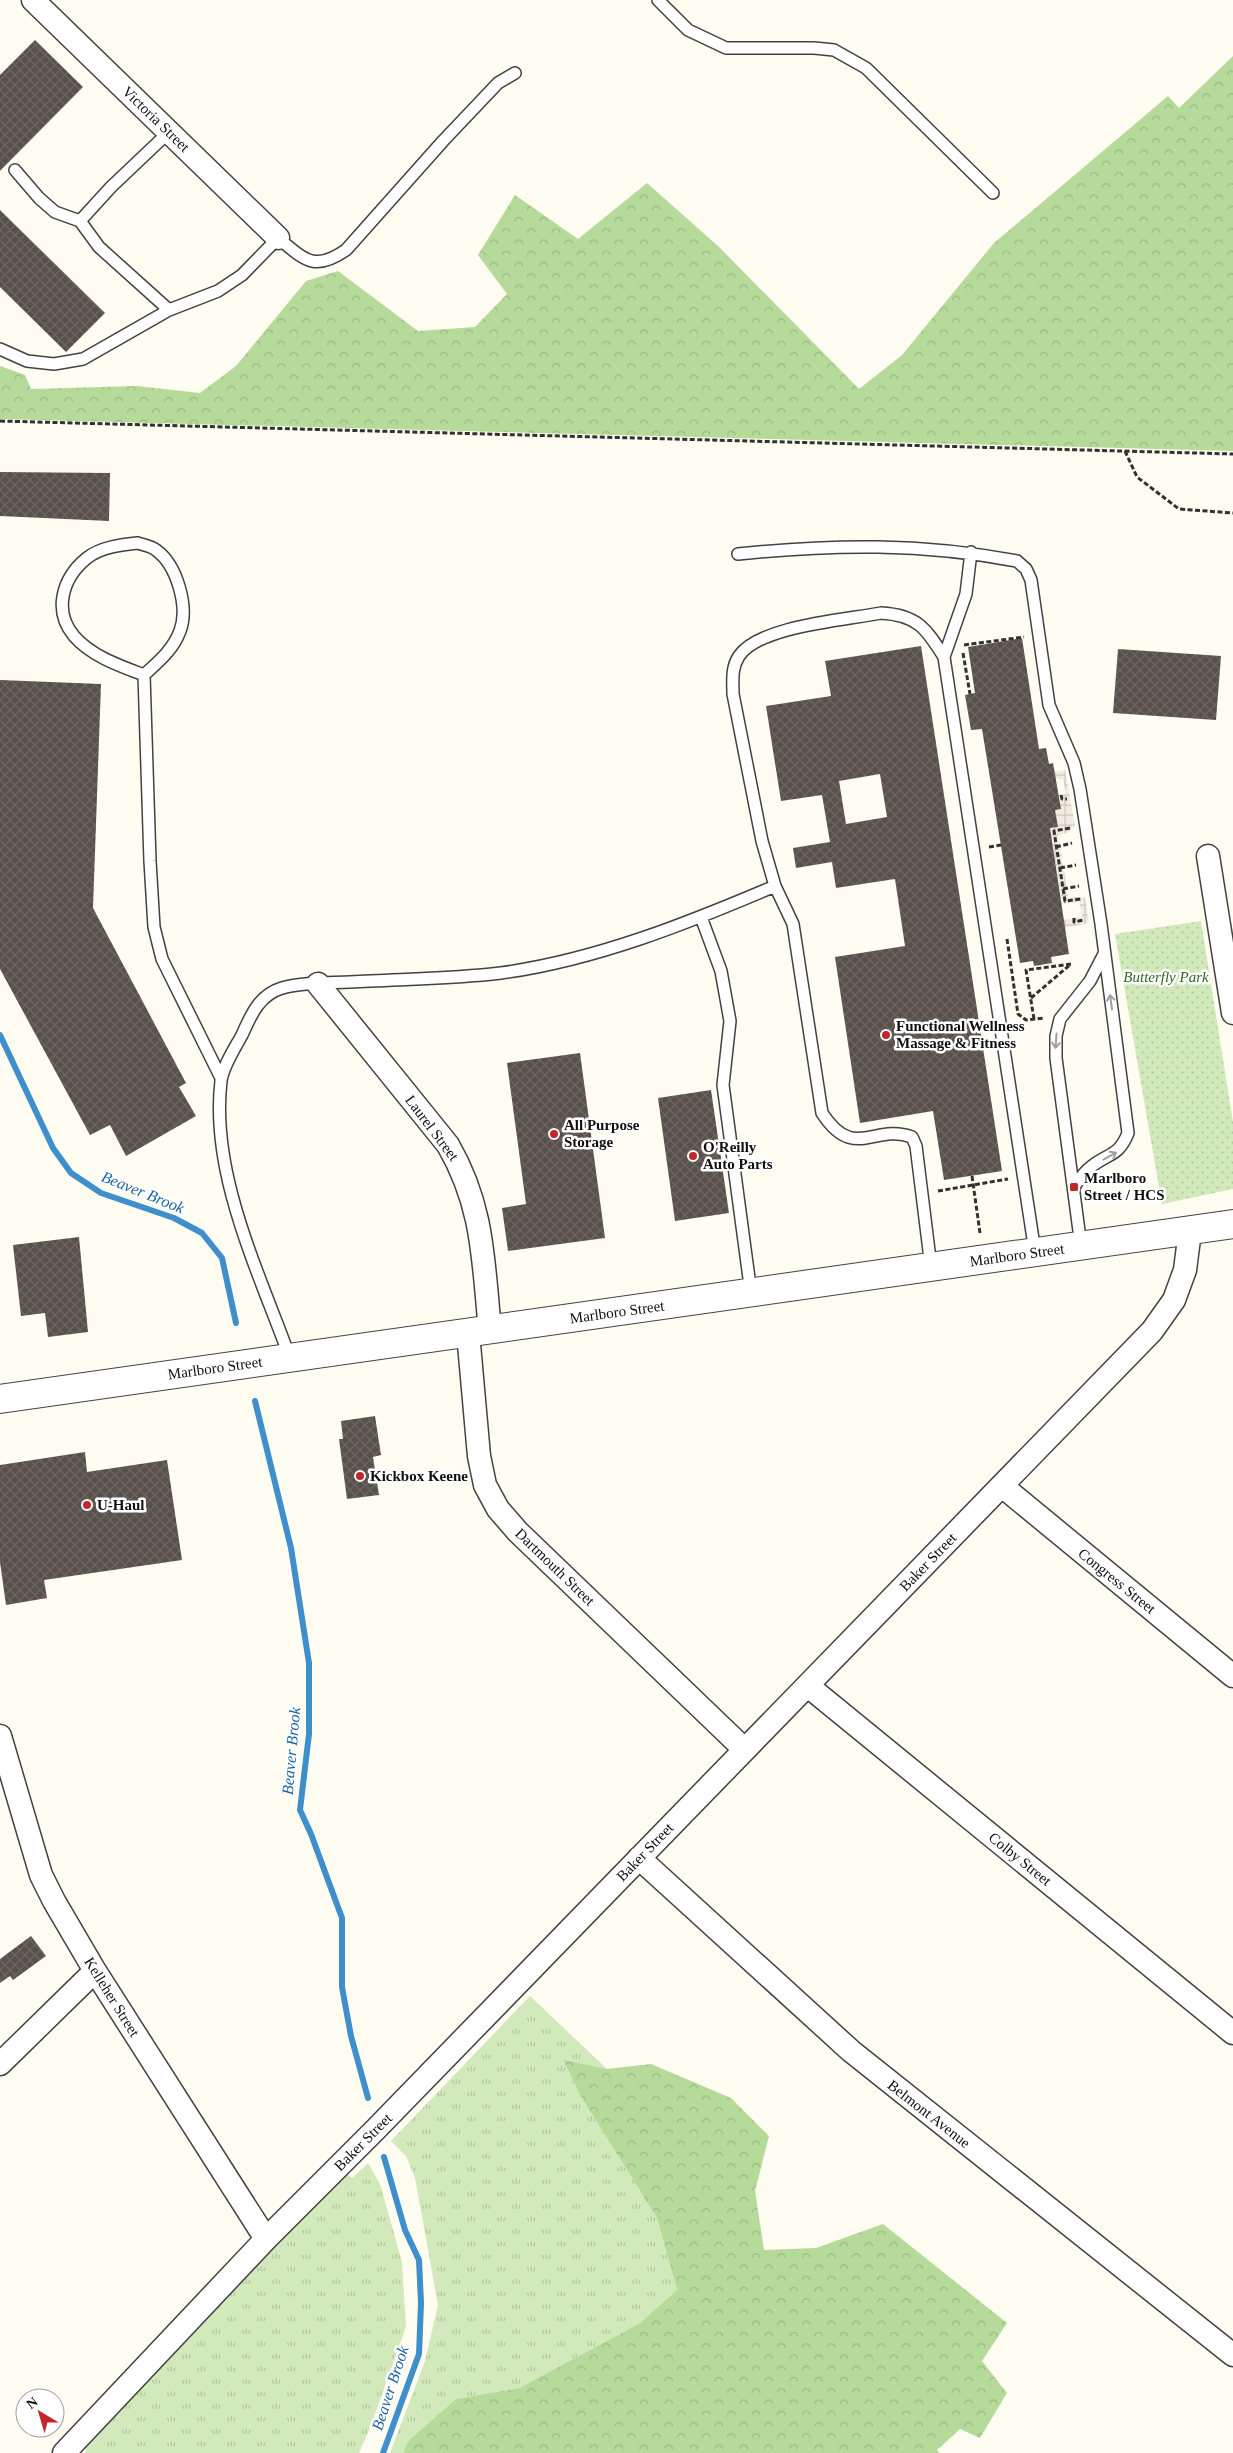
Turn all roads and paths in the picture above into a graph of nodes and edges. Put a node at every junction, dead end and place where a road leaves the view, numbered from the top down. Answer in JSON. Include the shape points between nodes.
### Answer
{"nodes":[{"id":1,"x":33,"y":0,"type":"edge"},
{"id":2,"x":658,"y":0,"type":"edge"},
{"id":3,"x":515,"y":72,"type":"dead end"},
{"id":4,"x":169,"y":132,"type":"junction"},
{"id":5,"x":15,"y":170,"type":"dead end"},
{"id":6,"x":993,"y":193,"type":"dead end"},
{"id":7,"x":80,"y":221,"type":"junction"},
{"id":8,"x":278,"y":238,"type":"junction"},
{"id":9,"x":169,"y":310,"type":"junction"},
{"id":10,"x":0,"y":349,"type":"edge"},
{"id":11,"x":0,"y":422,"type":"edge"},
{"id":12,"x":1125,"y":451,"type":"junction"},
{"id":13,"x":1233,"y":454,"type":"edge"},
{"id":14,"x":1233,"y":513,"type":"edge"},
{"id":15,"x":970,"y":552,"type":"junction"},
{"id":16,"x":738,"y":554,"type":"dead end"},
{"id":17,"x":1038,"y":635,"type":"junction"},
{"id":18,"x":944,"y":658,"type":"junction"},
{"id":19,"x":144,"y":675,"type":"junction"},
{"id":20,"x":970,"y":694,"type":"dead end"},
{"id":21,"x":1066,"y":792,"type":"dead end"},
{"id":22,"x":1069,"y":807,"type":"dead end"},
{"id":23,"x":1072,"y":825,"type":"dead end"},
{"id":24,"x":1208,"y":856,"type":"dead end"},
{"id":25,"x":775,"y":886,"type":"junction"},
{"id":26,"x":1083,"y":904,"type":"dead end"},
{"id":27,"x":1084,"y":914,"type":"dead end"},
{"id":28,"x":701,"y":917,"type":"junction"},
{"id":29,"x":1074,"y":918,"type":"dead end"},
{"id":30,"x":1226,"y":924,"type":"edge"},
{"id":31,"x":1007,"y":939,"type":"dead end"},
{"id":32,"x":1104,"y":954,"type":"junction"},
{"id":33,"x":318,"y":984,"type":"junction"},
{"id":34,"x":1031,"y":998,"type":"junction"},
{"id":35,"x":1232,"y":1002,"type":"edge"},
{"id":36,"x":1064,"y":1014,"type":"junction"},
{"id":37,"x":1034,"y":1019,"type":"junction"},
{"id":38,"x":221,"y":1078,"type":"junction"},
{"id":39,"x":972,"y":1176,"type":"dead end"},
{"id":40,"x":1024,"y":1177,"type":"junction"},
{"id":41,"x":973,"y":1185,"type":"junction"},
{"id":42,"x":1074,"y":1187,"type":"junction"},
{"id":43,"x":922,"y":1193,"type":"junction"},
{"id":44,"x":1233,"y":1224,"type":"edge"},
{"id":45,"x":1190,"y":1231,"type":"junction"},
{"id":46,"x":980,"y":1233,"type":"dead end"},
{"id":47,"x":1081,"y":1246,"type":"junction"},
{"id":48,"x":1035,"y":1252,"type":"junction"},
{"id":49,"x":931,"y":1267,"type":"junction"},
{"id":50,"x":751,"y":1293,"type":"junction"},
{"id":51,"x":479,"y":1331,"type":"junction"},
{"id":52,"x":290,"y":1358,"type":"junction"},
{"id":53,"x":0,"y":1399,"type":"edge"},
{"id":54,"x":1002,"y":1486,"type":"junction"},
{"id":55,"x":1233,"y":1676,"type":"edge"},
{"id":56,"x":808,"y":1686,"type":"junction"},
{"id":57,"x":0,"y":1736,"type":"edge"},
{"id":58,"x":744,"y":1749,"type":"junction"},
{"id":59,"x":638,"y":1858,"type":"junction"},
{"id":60,"x":95,"y":1971,"type":"junction"},
{"id":61,"x":1233,"y":2033,"type":"edge"},
{"id":62,"x":0,"y":2064,"type":"edge"},
{"id":63,"x":266,"y":2239,"type":"junction"},
{"id":64,"x":1233,"y":2355,"type":"edge"},
{"id":65,"x":64,"y":2453,"type":"edge"}],
"edges":[{"from":1,"to":4,"type":"street","name":"Victoria Street"},
{"from":2,"to":6,"type":"lane","via":[[688,30],[726,48],[834,50],[866,68]]},
{"from":3,"to":8,"type":"lane","via":[[498,83],[346,250],[318,264],[305,260]]},
{"from":4,"to":7,"type":"lane"},
{"from":4,"to":8,"type":"street","name":"Victoria Street"},
{"from":5,"to":7,"type":"lane","via":[[55,212]]},
{"from":7,"to":9,"type":"lane","via":[[99,247]]},
{"from":8,"to":9,"type":"lane","via":[[242,275],[218,291]]},
{"from":9,"to":10,"type":"lane","via":[[83,359],[54,364],[27,361]]},
{"from":11,"to":12,"type":"path"},
{"from":12,"to":13,"type":"path"},
{"from":12,"to":14,"type":"path","via":[[1137,477],[1179,509]]},
{"from":15,"to":16,"type":"lane","via":[[848,546]]},
{"from":15,"to":17,"type":"lane","via":[[1017,561],[1026,569],[1031,580]]},
{"from":15,"to":18,"type":"lane","via":[[966,594]]},
{"from":17,"to":20,"type":"path","via":[[962,645]]},
{"from":17,"to":32,"type":"lane","via":[[1049,705],[1074,762],[1080,789]]},
{"from":18,"to":25,"type":"lane","via":[[932,638],[913,619],[898,614],[881,614],[780,632],[749,645],[738,657],[732,672],[733,694],[762,841]]},
{"from":18,"to":40,"type":"lane"},
{"from":19,"to":19,"type":"lane","via":[[98,656],[74,636],[62,618],[63,594],[71,575],[87,558],[110,547],[138,543],[156,550],[175,572],[183,601],[181,630],[166,656]]},
{"from":19,"to":38,"type":"lane","via":[[154,927],[162,959]]},
{"from":21,"to":22,"type":"path"},
{"from":23,"to":26,"type":"path","via":[[1054,831],[1065,901],[1082,898]]},
{"from":24,"to":30,"type":"street"},
{"from":25,"to":28,"type":"lane"},
{"from":25,"to":43,"type":"lane","via":[[793,924],[822,1113],[830,1126],[842,1135],[860,1139],[912,1136]]},
{"from":27,"to":29,"type":"path","via":[[1085,920],[1074,922]]},
{"from":28,"to":33,"type":"lane","via":[[559,962],[503,972],[447,979]]},
{"from":28,"to":50,"type":"lane","via":[[720,971],[730,1021],[723,1085]]},
{"from":30,"to":35,"type":"street"},
{"from":31,"to":37,"type":"path","via":[[1018,1012],[1023,1018]]},
{"from":32,"to":36,"type":"lane","via":[[1090,981]]},
{"from":42,"to":32,"type":"lane","one_way":true,"via":[[1092,1165],[1117,1152],[1128,1133]]},
{"from":33,"to":38,"type":"lane","via":[[282,988],[263,997]]},
{"from":33,"to":51,"type":"street","name":"Laurel Street","via":[[448,1145],[463,1171],[478,1218]]},
{"from":34,"to":34,"type":"path","via":[[1026,970],[1071,964]]},
{"from":34,"to":37,"type":"path"},
{"from":36,"to":37,"type":"path"},
{"from":36,"to":42,"type":"lane","one_way":true,"via":[[1056,1036],[1056,1058]]},
{"from":38,"to":52,"type":"lane","via":[[224,1166],[235,1206]]},
{"from":39,"to":41,"type":"path"},
{"from":40,"to":41,"type":"path"},
{"from":40,"to":48,"type":"lane"},
{"from":41,"to":43,"type":"path"},
{"from":41,"to":46,"type":"path"},
{"from":42,"to":47,"type":"lane"},
{"from":43,"to":49,"type":"lane"},
{"from":44,"to":45,"type":"street","name":"Marlboro Street"},
{"from":45,"to":47,"type":"street","name":"Marlboro Street"},
{"from":45,"to":54,"type":"street","name":"Baker Street","via":[[1185,1270],[1174,1300],[1152,1331]]},
{"from":47,"to":48,"type":"street","name":"Marlboro Street"},
{"from":48,"to":49,"type":"street","name":"Marlboro Street"},
{"from":49,"to":50,"type":"street","name":"Marlboro Street"},
{"from":50,"to":51,"type":"street","name":"Marlboro Street"},
{"from":51,"to":52,"type":"street","name":"Marlboro Street"},
{"from":51,"to":58,"type":"street","name":"Dartmouth Street","via":[[479,1456],[485,1485],[498,1509]]},
{"from":52,"to":53,"type":"street","name":"Marlboro Street"},
{"from":54,"to":55,"type":"street","name":"Congress Street"},
{"from":54,"to":56,"type":"street","name":"Baker Street"},
{"from":56,"to":58,"type":"street","name":"Baker Street"},
{"from":56,"to":61,"type":"street","name":"Colby Street"},
{"from":57,"to":60,"type":"street","name":"Kelleher Street","via":[[41,1876]]},
{"from":58,"to":59,"type":"street","name":"Baker Street"},
{"from":59,"to":63,"type":"street","name":"Baker Street"},
{"from":59,"to":64,"type":"street","name":"Belmont Avenue","via":[[850,2051]]},
{"from":60,"to":62,"type":"street"},
{"from":60,"to":63,"type":"street","name":"Kelleher Street"},
{"from":63,"to":65,"type":"street","name":"Baker Street"}]}
